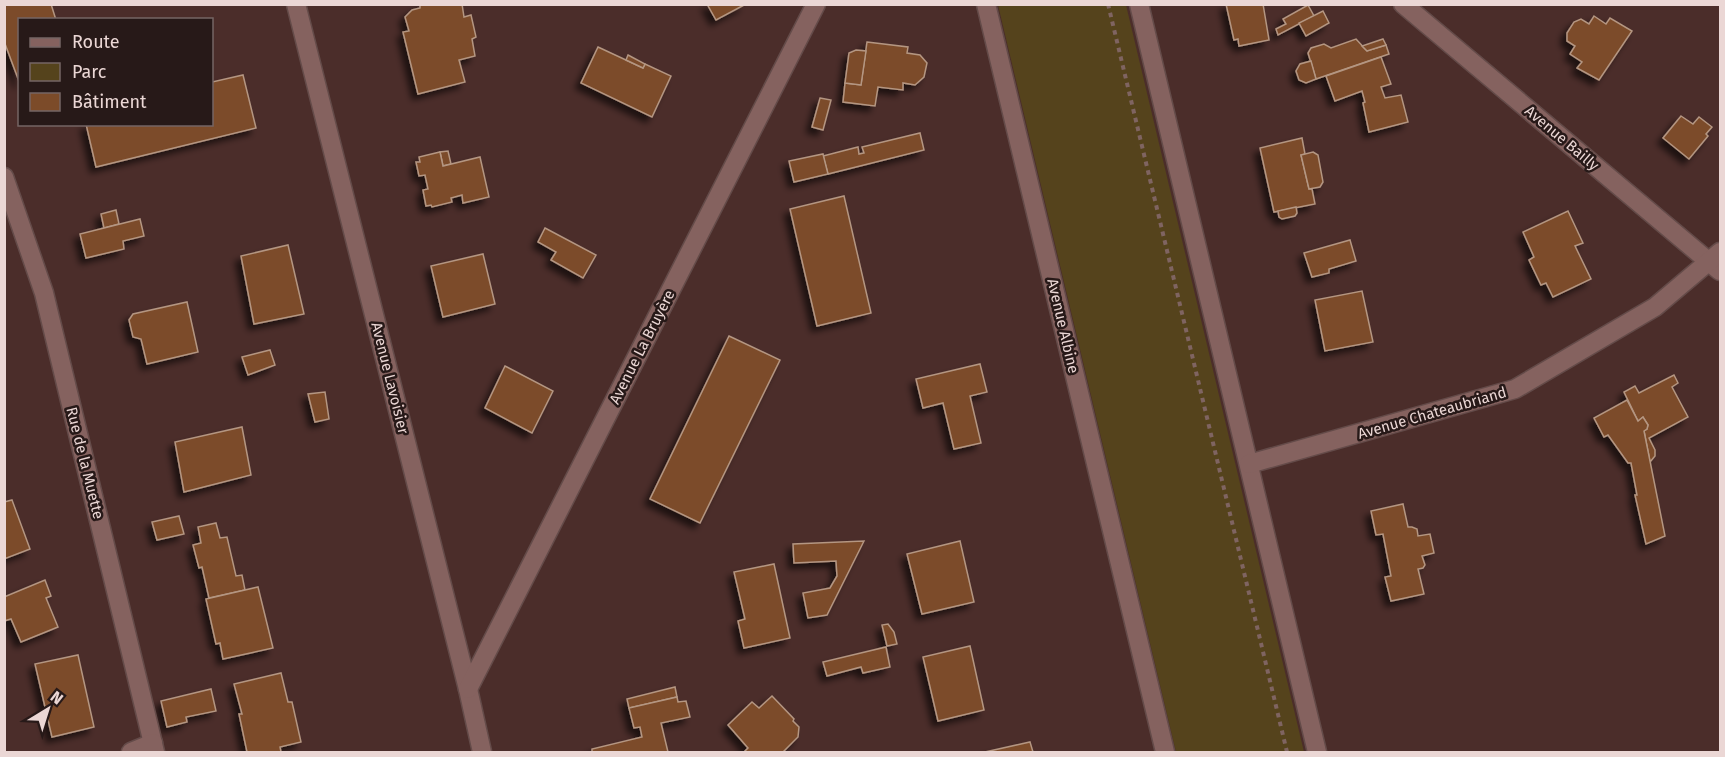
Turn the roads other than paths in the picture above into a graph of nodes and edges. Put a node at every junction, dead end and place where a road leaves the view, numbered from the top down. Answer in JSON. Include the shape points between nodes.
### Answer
{"nodes":[{"id":1,"x":296,"y":4,"type":"edge"},
{"id":2,"x":816,"y":4,"type":"edge"},
{"id":3,"x":986,"y":4,"type":"edge"},
{"id":4,"x":1139,"y":4,"type":"edge"},
{"id":5,"x":1403,"y":4,"type":"edge"},
{"id":6,"x":4,"y":177,"type":"edge"},
{"id":7,"x":1717,"y":262,"type":"edge"},
{"id":8,"x":1249,"y":464,"type":"junction"},
{"id":9,"x":468,"y":689,"type":"junction"},
{"id":10,"x":154,"y":748,"type":"edge"},
{"id":11,"x":131,"y":753,"type":"edge"},
{"id":12,"x":482,"y":753,"type":"edge"},
{"id":13,"x":1165,"y":753,"type":"edge"},
{"id":14,"x":1317,"y":753,"type":"edge"}],
"edges":[{"from":1,"to":9,"type":"street","name":"Avenue Lavoisier"},
{"from":2,"to":9,"type":"street","name":"Avenue La Bruyère"},
{"from":3,"to":13,"type":"street","name":"Avenue Albine"},
{"from":4,"to":8,"type":"street"},
{"from":5,"to":7,"type":"street","name":"Avenue Bailly"},
{"from":6,"to":10,"type":"street","name":"Rue de la Muette","via":[[44,293]]},
{"from":7,"to":8,"type":"street","name":"Avenue Chateaubriand","via":[[1654,307],[1515,389]]},
{"from":8,"to":14,"type":"street"},
{"from":9,"to":12,"type":"street","name":"Avenue Lavoisier"},
{"from":10,"to":11,"type":"street"}]}
